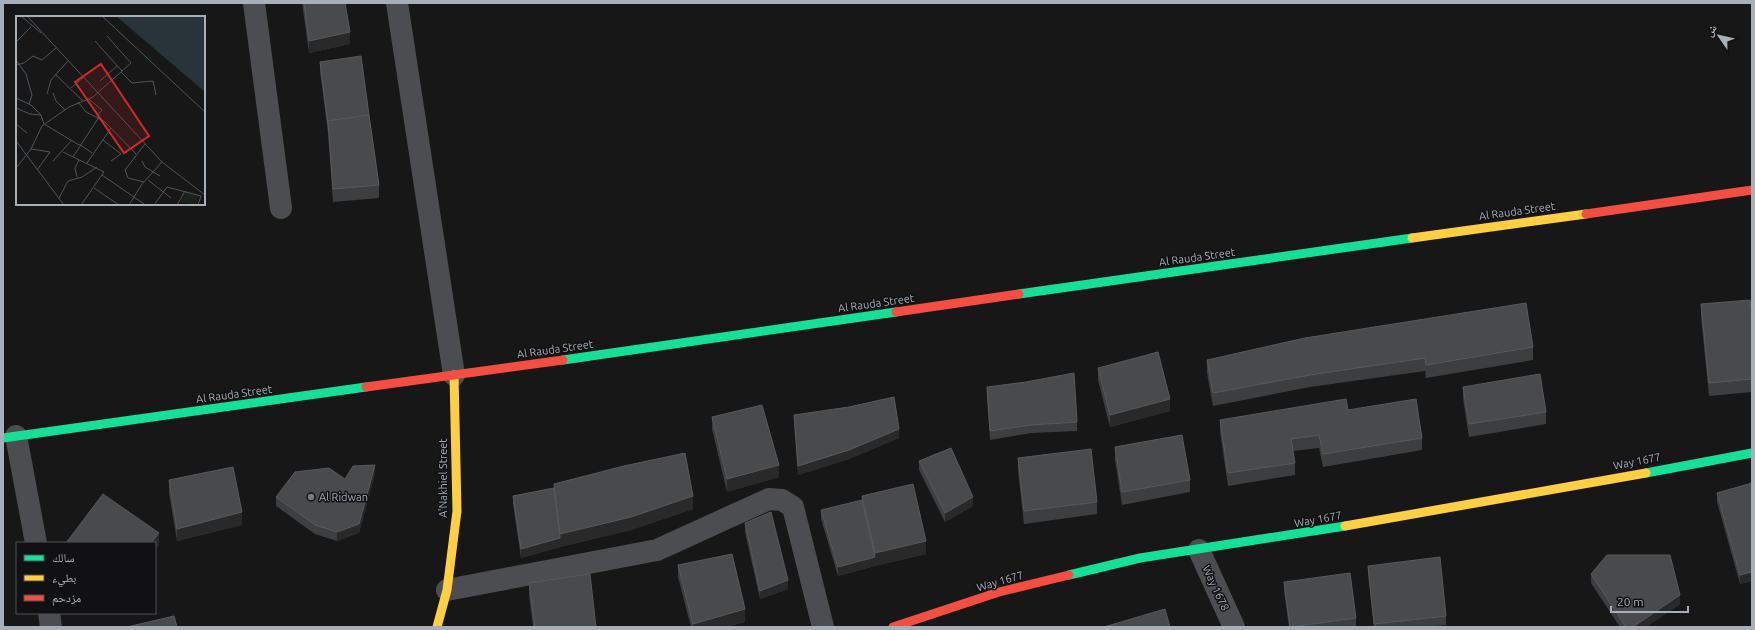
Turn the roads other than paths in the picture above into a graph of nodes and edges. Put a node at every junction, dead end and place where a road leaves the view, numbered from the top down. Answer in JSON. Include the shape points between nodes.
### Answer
{"nodes":[{"id":1,"x":254,"y":3,"type":"edge"},
{"id":2,"x":398,"y":3,"type":"edge"},
{"id":3,"x":1752,"y":190,"type":"edge"},
{"id":4,"x":281,"y":208,"type":"dead end"},
{"id":5,"x":454,"y":376,"type":"junction"},
{"id":6,"x":9,"y":437,"type":"edge"},
{"id":7,"x":1752,"y":453,"type":"edge"},
{"id":8,"x":36,"y":542,"type":"edge"},
{"id":9,"x":1199,"y":550,"type":"junction"},
{"id":10,"x":447,"y":590,"type":"junction"},
{"id":11,"x":49,"y":614,"type":"edge"},
{"id":12,"x":51,"y":627,"type":"edge"},
{"id":13,"x":437,"y":627,"type":"edge"},
{"id":14,"x":823,"y":627,"type":"edge"},
{"id":15,"x":894,"y":627,"type":"edge"},
{"id":16,"x":1234,"y":627,"type":"edge"}],
"edges":[{"from":1,"to":4,"type":"street"},
{"from":2,"to":5,"type":"street"},
{"from":3,"to":5,"type":"main road","name":"Al Rauda Street"},
{"from":5,"to":6,"type":"main road","name":"Al Rauda Street"},
{"from":5,"to":10,"type":"main road","name":"A'Nakhiel Street","via":[[457,511]]},
{"from":6,"to":8,"type":"street"},
{"from":7,"to":9,"type":"main road","name":"Way 1677","via":[[1482,503]]},
{"from":9,"to":15,"type":"main road","name":"Way 1677","via":[[1140,558],[999,592]]},
{"from":9,"to":16,"type":"street","name":"Way 1678"},
{"from":10,"to":13,"type":"main road","name":"A'Nakhiel Street"},
{"from":10,"to":14,"type":"street","via":[[657,550],[769,499],[782,500],[793,507]]},
{"from":11,"to":12,"type":"street"}]}
